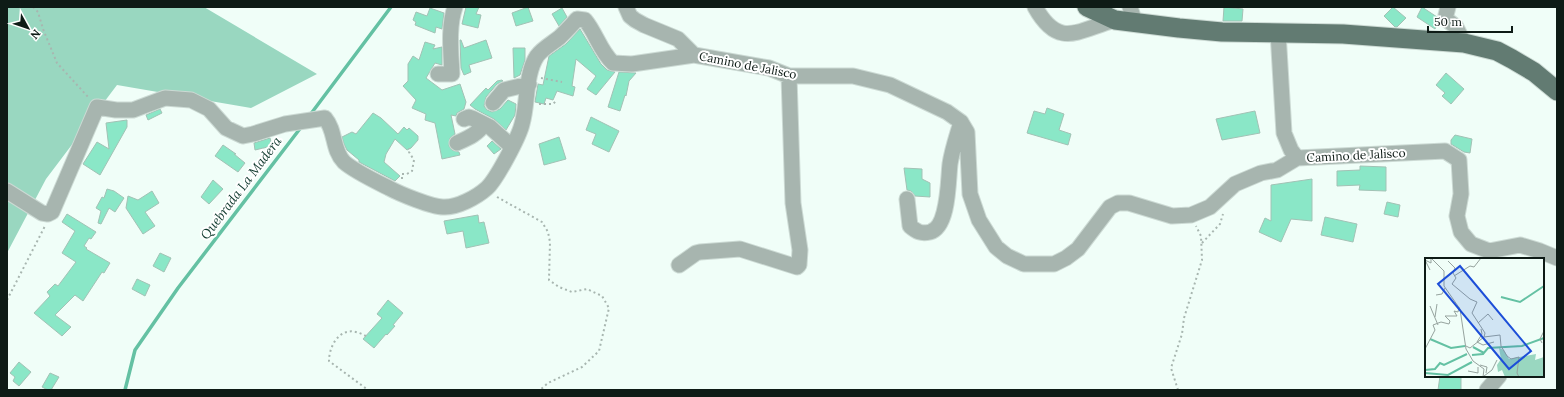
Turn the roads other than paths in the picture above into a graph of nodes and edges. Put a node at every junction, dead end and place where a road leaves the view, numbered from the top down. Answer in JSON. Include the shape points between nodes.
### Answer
{"nodes":[{"id":1,"x":455,"y":7,"type":"edge"},
{"id":2,"x":626,"y":7,"type":"edge"},
{"id":3,"x":1035,"y":7,"type":"edge"},
{"id":4,"x":1087,"y":7,"type":"edge"},
{"id":5,"x":1448,"y":7,"type":"edge"},
{"id":6,"x":577,"y":13,"type":"edge"},
{"id":7,"x":1132,"y":15,"type":"edge"},
{"id":8,"x":1115,"y":20,"type":"junction"},
{"id":9,"x":1278,"y":32,"type":"junction"},
{"id":10,"x":1464,"y":43,"type":"junction"},
{"id":11,"x":694,"y":55,"type":"junction"},
{"id":12,"x":438,"y":74,"type":"dead end"},
{"id":13,"x":790,"y":76,"type":"junction"},
{"id":14,"x":530,"y":80,"type":"junction"},
{"id":15,"x":1557,"y":91,"type":"edge"},
{"id":16,"x":494,"y":103,"type":"dead end"},
{"id":17,"x":464,"y":119,"type":"dead end"},
{"id":18,"x":961,"y":122,"type":"junction"},
{"id":19,"x":484,"y":124,"type":"junction"},
{"id":20,"x":457,"y":143,"type":"dead end"},
{"id":21,"x":512,"y":147,"type":"junction"},
{"id":22,"x":1297,"y":158,"type":"junction"},
{"id":23,"x":7,"y":191,"type":"edge"},
{"id":24,"x":907,"y":199,"type":"dead end"},
{"id":25,"x":1521,"y":252,"type":"edge"},
{"id":26,"x":1557,"y":258,"type":"edge"},
{"id":27,"x":680,"y":265,"type":"dead end"},
{"id":28,"x":1498,"y":377,"type":"edge"},
{"id":29,"x":1487,"y":390,"type":"edge"}],
"edges":[{"from":1,"to":12,"type":"street","via":[[452,14],[452,74]]},
{"from":2,"to":11,"type":"street","via":[[635,20],[678,38]]},
{"from":3,"to":8,"type":"street","via":[[1044,22],[1062,34],[1078,32]]},
{"from":4,"to":8,"type":"main road"},
{"from":5,"to":10,"type":"street","via":[[1446,19],[1456,27]]},
{"from":6,"to":11,"type":"street","name":"Camino de Jalisco","via":[[591,27],[608,59],[613,63],[632,64]]},
{"from":6,"to":14,"type":"street","name":"Camino de Jalisco","via":[[560,36],[538,56]]},
{"from":7,"to":8,"type":"main road"},
{"from":7,"to":9,"type":"main road","via":[[1222,32]]},
{"from":9,"to":10,"type":"main road"},
{"from":9,"to":22,"type":"street","via":[[1284,134]]},
{"from":10,"to":15,"type":"main road","via":[[1497,51],[1534,72]]},
{"from":11,"to":13,"type":"street","name":"Camino de Jalisco","via":[[769,68]]},
{"from":13,"to":18,"type":"street","name":"Camino de Jalisco","via":[[853,76],[890,85],[947,112]]},
{"from":13,"to":27,"type":"street","via":[[793,203],[800,250],[799,266],[740,250],[700,252]]},
{"from":14,"to":16,"type":"street","via":[[504,90]]},
{"from":14,"to":21,"type":"street","name":"Camino de Jalisco","via":[[522,125]]},
{"from":17,"to":19,"type":"street","via":[[469,117]]},
{"from":18,"to":22,"type":"street","name":"Camino de Jalisco","via":[[967,132],[970,194],[979,220],[996,248],[1024,264],[1054,264],[1066,258],[1078,249],[1110,207],[1118,203],[1129,203],[1172,216],[1191,215],[1210,207],[1235,184],[1261,173],[1277,170]]},
{"from":18,"to":24,"type":"street","via":[[950,162],[944,211],[939,226],[932,231],[916,232],[910,226]]},
{"from":19,"to":20,"type":"street","via":[[470,138]]},
{"from":19,"to":21,"type":"street"},
{"from":21,"to":23,"type":"street","name":"Camino de Jalisco","via":[[488,188],[464,203],[442,208],[383,185],[345,162],[334,146],[334,137],[325,118],[285,124],[243,136],[226,128],[209,109],[191,100],[165,98],[133,110],[97,107],[52,212],[42,213]]},
{"from":22,"to":25,"type":"street","name":"Camino de Jalisco","via":[[1445,151],[1459,160],[1461,194],[1457,216],[1461,232],[1471,244],[1489,250]]},
{"from":25,"to":26,"type":"street","via":[[1540,251]]},
{"from":28,"to":29,"type":"street"}]}
